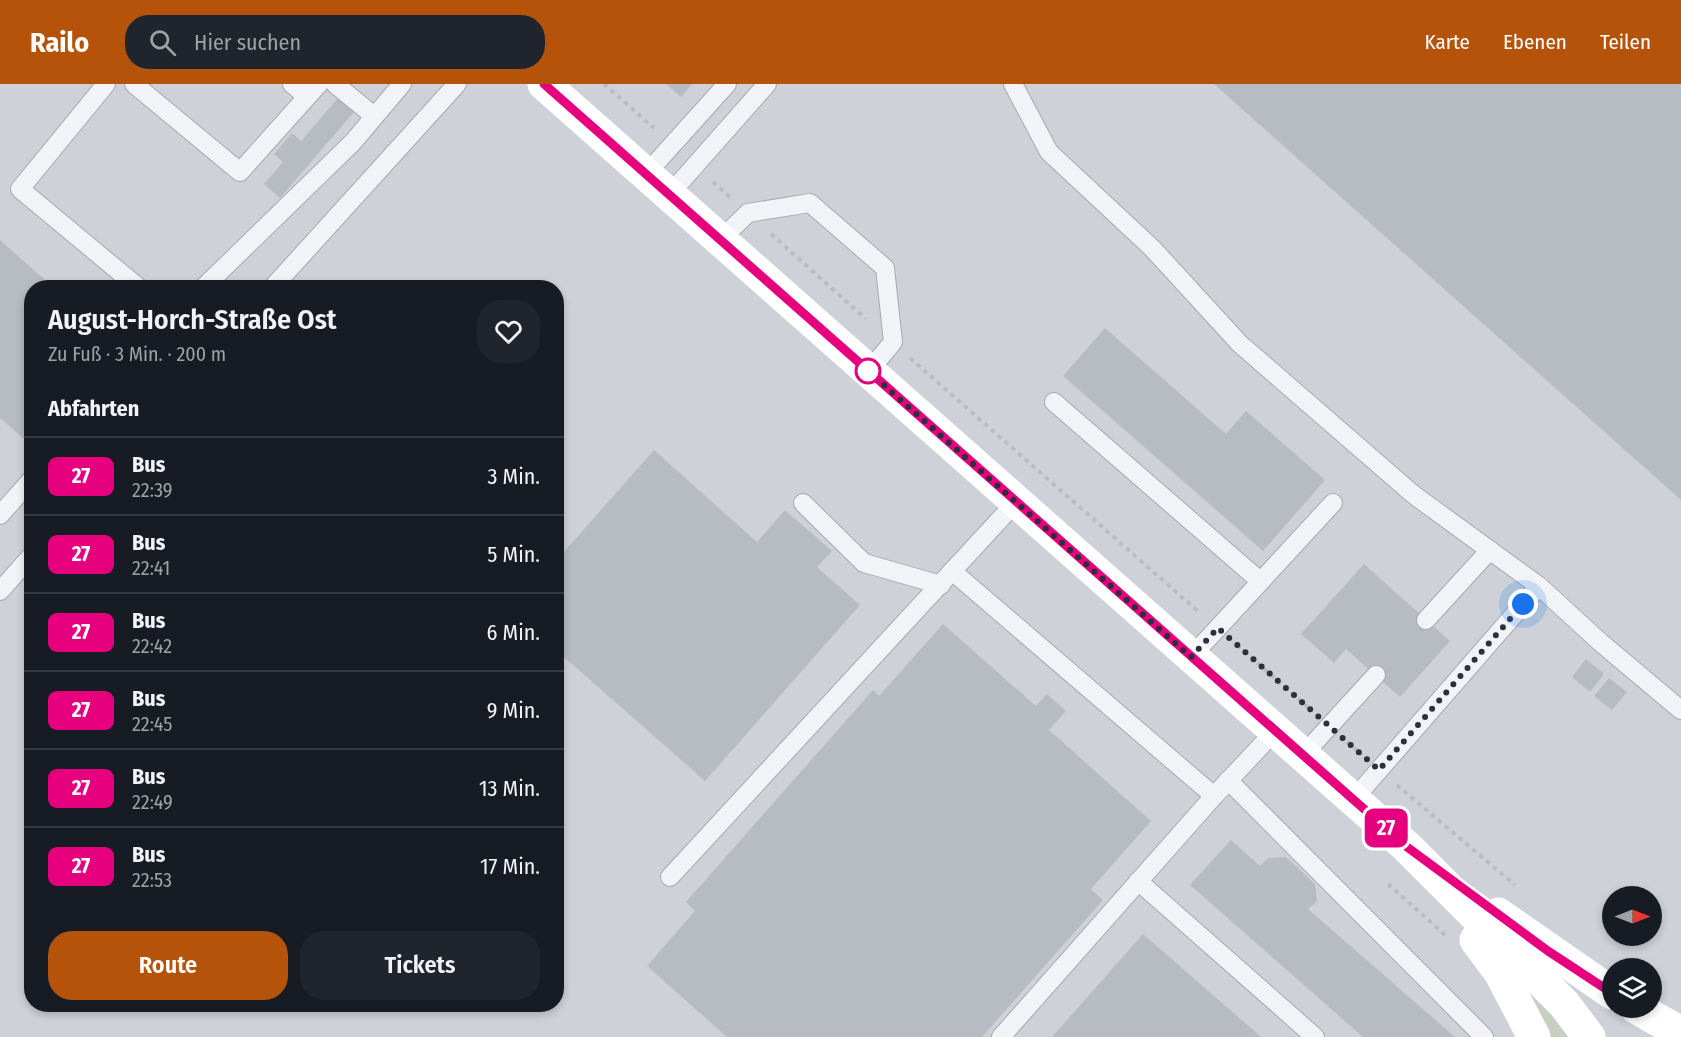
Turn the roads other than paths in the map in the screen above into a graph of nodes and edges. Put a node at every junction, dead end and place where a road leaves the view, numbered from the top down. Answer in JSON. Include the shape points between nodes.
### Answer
{"nodes":[{"id":1,"x":106,"y":84,"type":"edge"},
{"id":2,"x":134,"y":84,"type":"edge"},
{"id":3,"x":292,"y":84,"type":"edge"},
{"id":4,"x":402,"y":84,"type":"edge"},
{"id":5,"x":458,"y":84,"type":"edge"},
{"id":6,"x":544,"y":84,"type":"edge"},
{"id":7,"x":727,"y":84,"type":"edge"},
{"id":8,"x":768,"y":84,"type":"edge"},
{"id":9,"x":1013,"y":84,"type":"edge"},
{"id":10,"x":338,"y":85,"type":"edge"},
{"id":11,"x":313,"y":90,"type":"edge"},
{"id":12,"x":374,"y":116,"type":"junction"},
{"id":13,"x":657,"y":184,"type":"junction"},
{"id":14,"x":720,"y":240,"type":"junction"},
{"id":15,"x":129,"y":280,"type":"edge"},
{"id":16,"x":210,"y":280,"type":"edge"},
{"id":17,"x":279,"y":280,"type":"edge"},
{"id":18,"x":869,"y":371,"type":"junction"},
{"id":19,"x":1054,"y":402,"type":"dead end"},
{"id":20,"x":24,"y":488,"type":"edge"},
{"id":21,"x":1016,"y":502,"type":"junction"},
{"id":22,"x":803,"y":503,"type":"dead end"},
{"id":23,"x":1333,"y":503,"type":"dead end"},
{"id":24,"x":0,"y":515,"type":"edge"},
{"id":25,"x":1490,"y":550,"type":"junction"},
{"id":26,"x":24,"y":564,"type":"edge"},
{"id":27,"x":946,"y":578,"type":"junction"},
{"id":28,"x":1260,"y":581,"type":"junction"},
{"id":29,"x":1539,"y":586,"type":"junction"},
{"id":30,"x":0,"y":591,"type":"edge"},
{"id":31,"x":1426,"y":620,"type":"dead end"},
{"id":32,"x":1191,"y":657,"type":"junction"},
{"id":33,"x":1376,"y":675,"type":"dead end"},
{"id":34,"x":1681,"y":710,"type":"edge"},
{"id":35,"x":1275,"y":731,"type":"junction"},
{"id":36,"x":1303,"y":755,"type":"junction"},
{"id":37,"x":1228,"y":780,"type":"junction"},
{"id":38,"x":1214,"y":796,"type":"junction"},
{"id":39,"x":1353,"y":800,"type":"junction"},
{"id":40,"x":1407,"y":847,"type":"junction"},
{"id":41,"x":670,"y":877,"type":"dead end"},
{"id":42,"x":1138,"y":881,"type":"junction"},
{"id":43,"x":1602,"y":986,"type":"edge"},
{"id":44,"x":1653,"y":1018,"type":"edge"},
{"id":45,"x":1681,"y":1035,"type":"edge"},
{"id":46,"x":1001,"y":1037,"type":"edge"},
{"id":47,"x":1315,"y":1037,"type":"edge"},
{"id":48,"x":1484,"y":1037,"type":"edge"},
{"id":49,"x":1534,"y":1037,"type":"edge"},
{"id":50,"x":1589,"y":1037,"type":"edge"},
{"id":51,"x":1674,"y":1037,"type":"edge"}],
"edges":[{"from":1,"to":15,"type":"lane","via":[[20,189]]},
{"from":2,"to":11,"type":"lane","via":[[240,172]]},
{"from":3,"to":11,"type":"lane"},
{"from":4,"to":12,"type":"lane"},
{"from":5,"to":17,"type":"lane"},
{"from":6,"to":13,"type":"main road"},
{"from":7,"to":13,"type":"lane","via":[[672,145]]},
{"from":8,"to":13,"type":"lane","via":[[694,165]]},
{"from":9,"to":25,"type":"lane","via":[[1049,152],[1152,248],[1240,344],[1414,495]]},
{"from":10,"to":12,"type":"lane"},
{"from":12,"to":16,"type":"lane","via":[[353,142]]},
{"from":13,"to":14,"type":"main road"},
{"from":14,"to":18,"type":"main road"},
{"from":14,"to":18,"type":"lane","via":[[747,213],[810,203],[885,268],[892,342]]},
{"from":18,"to":21,"type":"main road"},
{"from":19,"to":28,"type":"lane"},
{"from":20,"to":24,"type":"lane"},
{"from":21,"to":27,"type":"lane"},
{"from":21,"to":32,"type":"main road"},
{"from":22,"to":27,"type":"lane","via":[[864,563]]},
{"from":23,"to":28,"type":"lane"},
{"from":25,"to":29,"type":"lane"},
{"from":25,"to":31,"type":"lane"},
{"from":26,"to":30,"type":"lane"},
{"from":27,"to":38,"type":"lane"},
{"from":27,"to":41,"type":"lane"},
{"from":28,"to":32,"type":"lane"},
{"from":29,"to":34,"type":"lane"},
{"from":29,"to":39,"type":"lane"},
{"from":32,"to":35,"type":"main road"},
{"from":33,"to":36,"type":"lane"},
{"from":35,"to":36,"type":"main road"},
{"from":35,"to":37,"type":"lane"},
{"from":36,"to":39,"type":"main road"},
{"from":37,"to":38,"type":"lane"},
{"from":37,"to":48,"type":"lane"},
{"from":38,"to":42,"type":"lane"},
{"from":39,"to":40,"type":"main road"},
{"from":40,"to":43,"type":"main road"},
{"from":40,"to":49,"type":"main road","via":[[1500,972]]},
{"from":40,"to":50,"type":"main road","via":[[1564,1004]]},
{"from":42,"to":46,"type":"lane"},
{"from":42,"to":47,"type":"lane"},
{"from":44,"to":45,"type":"main road"},
{"from":45,"to":51,"type":"main road"}]}
